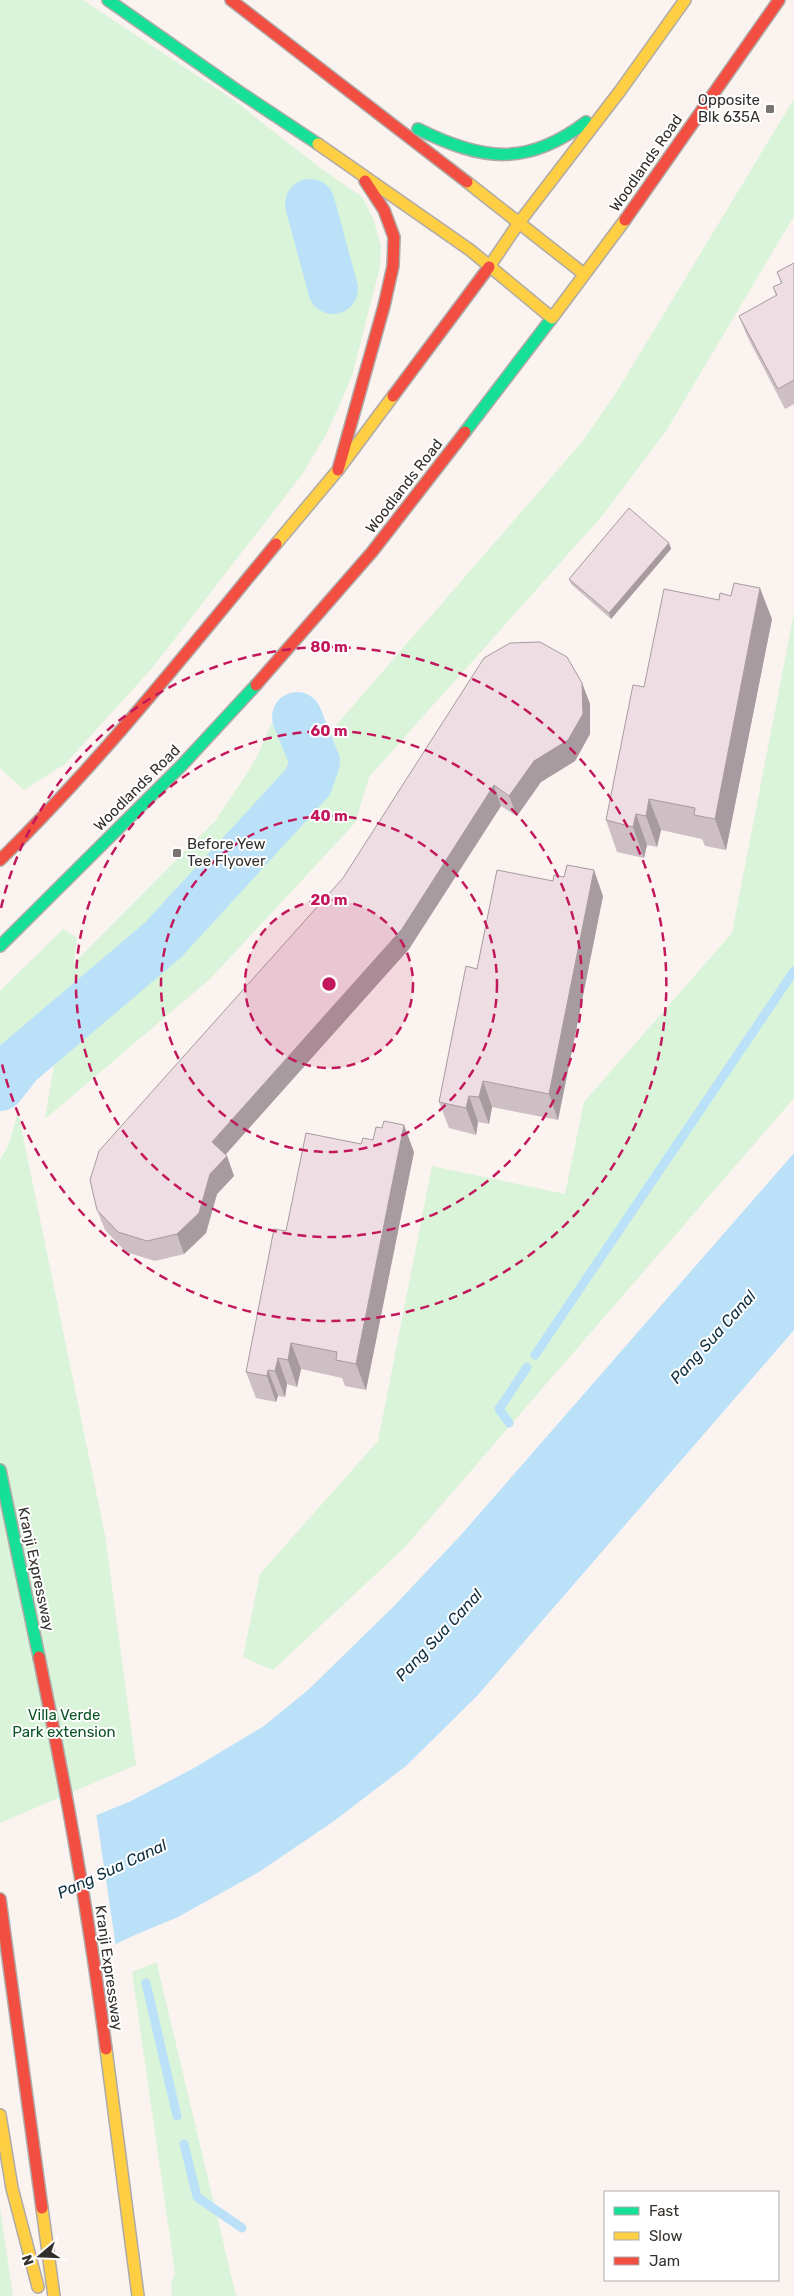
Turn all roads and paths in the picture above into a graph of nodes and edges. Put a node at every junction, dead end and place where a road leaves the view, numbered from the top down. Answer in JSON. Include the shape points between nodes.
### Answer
{"nodes":[{"id":1,"x":108,"y":0,"type":"edge"},
{"id":2,"x":231,"y":0,"type":"edge"},
{"id":3,"x":686,"y":0,"type":"edge"},
{"id":4,"x":779,"y":0,"type":"edge"},
{"id":5,"x":620,"y":91,"type":"junction"},
{"id":6,"x":353,"y":93,"type":"junction"},
{"id":7,"x":358,"y":170,"type":"junction"},
{"id":8,"x":518,"y":224,"type":"junction"},
{"id":9,"x":489,"y":267,"type":"junction"},
{"id":10,"x":584,"y":274,"type":"junction"},
{"id":11,"x":552,"y":318,"type":"junction"},
{"id":12,"x":338,"y":470,"type":"junction"},
{"id":13,"x":0,"y":860,"type":"edge"},
{"id":14,"x":0,"y":946,"type":"edge"},
{"id":15,"x":0,"y":1470,"type":"edge"},
{"id":16,"x":0,"y":1899,"type":"edge"},
{"id":17,"x":0,"y":2114,"type":"edge"},
{"id":18,"x":40,"y":2296,"type":"edge"},
{"id":19,"x":54,"y":2296,"type":"edge"},
{"id":20,"x":138,"y":2296,"type":"edge"}],
"edges":[{"from":1,"to":7,"type":"main road"},
{"from":2,"to":6,"type":"main road"},
{"from":3,"to":5,"type":"main road"},
{"from":4,"to":10,"type":"main road","name":"Woodlands Road"},
{"from":5,"to":6,"type":"main road","via":[[569,137],[536,150],[511,155],[492,155],[455,147]]},
{"from":5,"to":8,"type":"main road"},
{"from":6,"to":8,"type":"main road"},
{"from":7,"to":9,"type":"main road"},
{"from":7,"to":12,"type":"main road","via":[[384,210],[394,237],[393,266]]},
{"from":8,"to":9,"type":"main road"},
{"from":8,"to":10,"type":"main road"},
{"from":9,"to":11,"type":"main road"},
{"from":9,"to":12,"type":"main road"},
{"from":10,"to":11,"type":"main road","name":"Woodlands Road"},
{"from":11,"to":14,"type":"main road","name":"Woodlands Road","via":[[372,552],[269,671],[182,765]]},
{"from":12,"to":13,"type":"main road","via":[[137,712],[48,813]]},
{"from":15,"to":20,"type":"main road","name":"Kranji Expressway","via":[[59,1752],[91,1936]]},
{"from":16,"to":19,"type":"main road"},
{"from":17,"to":18,"type":"main road","via":[[12,2188]]}]}
